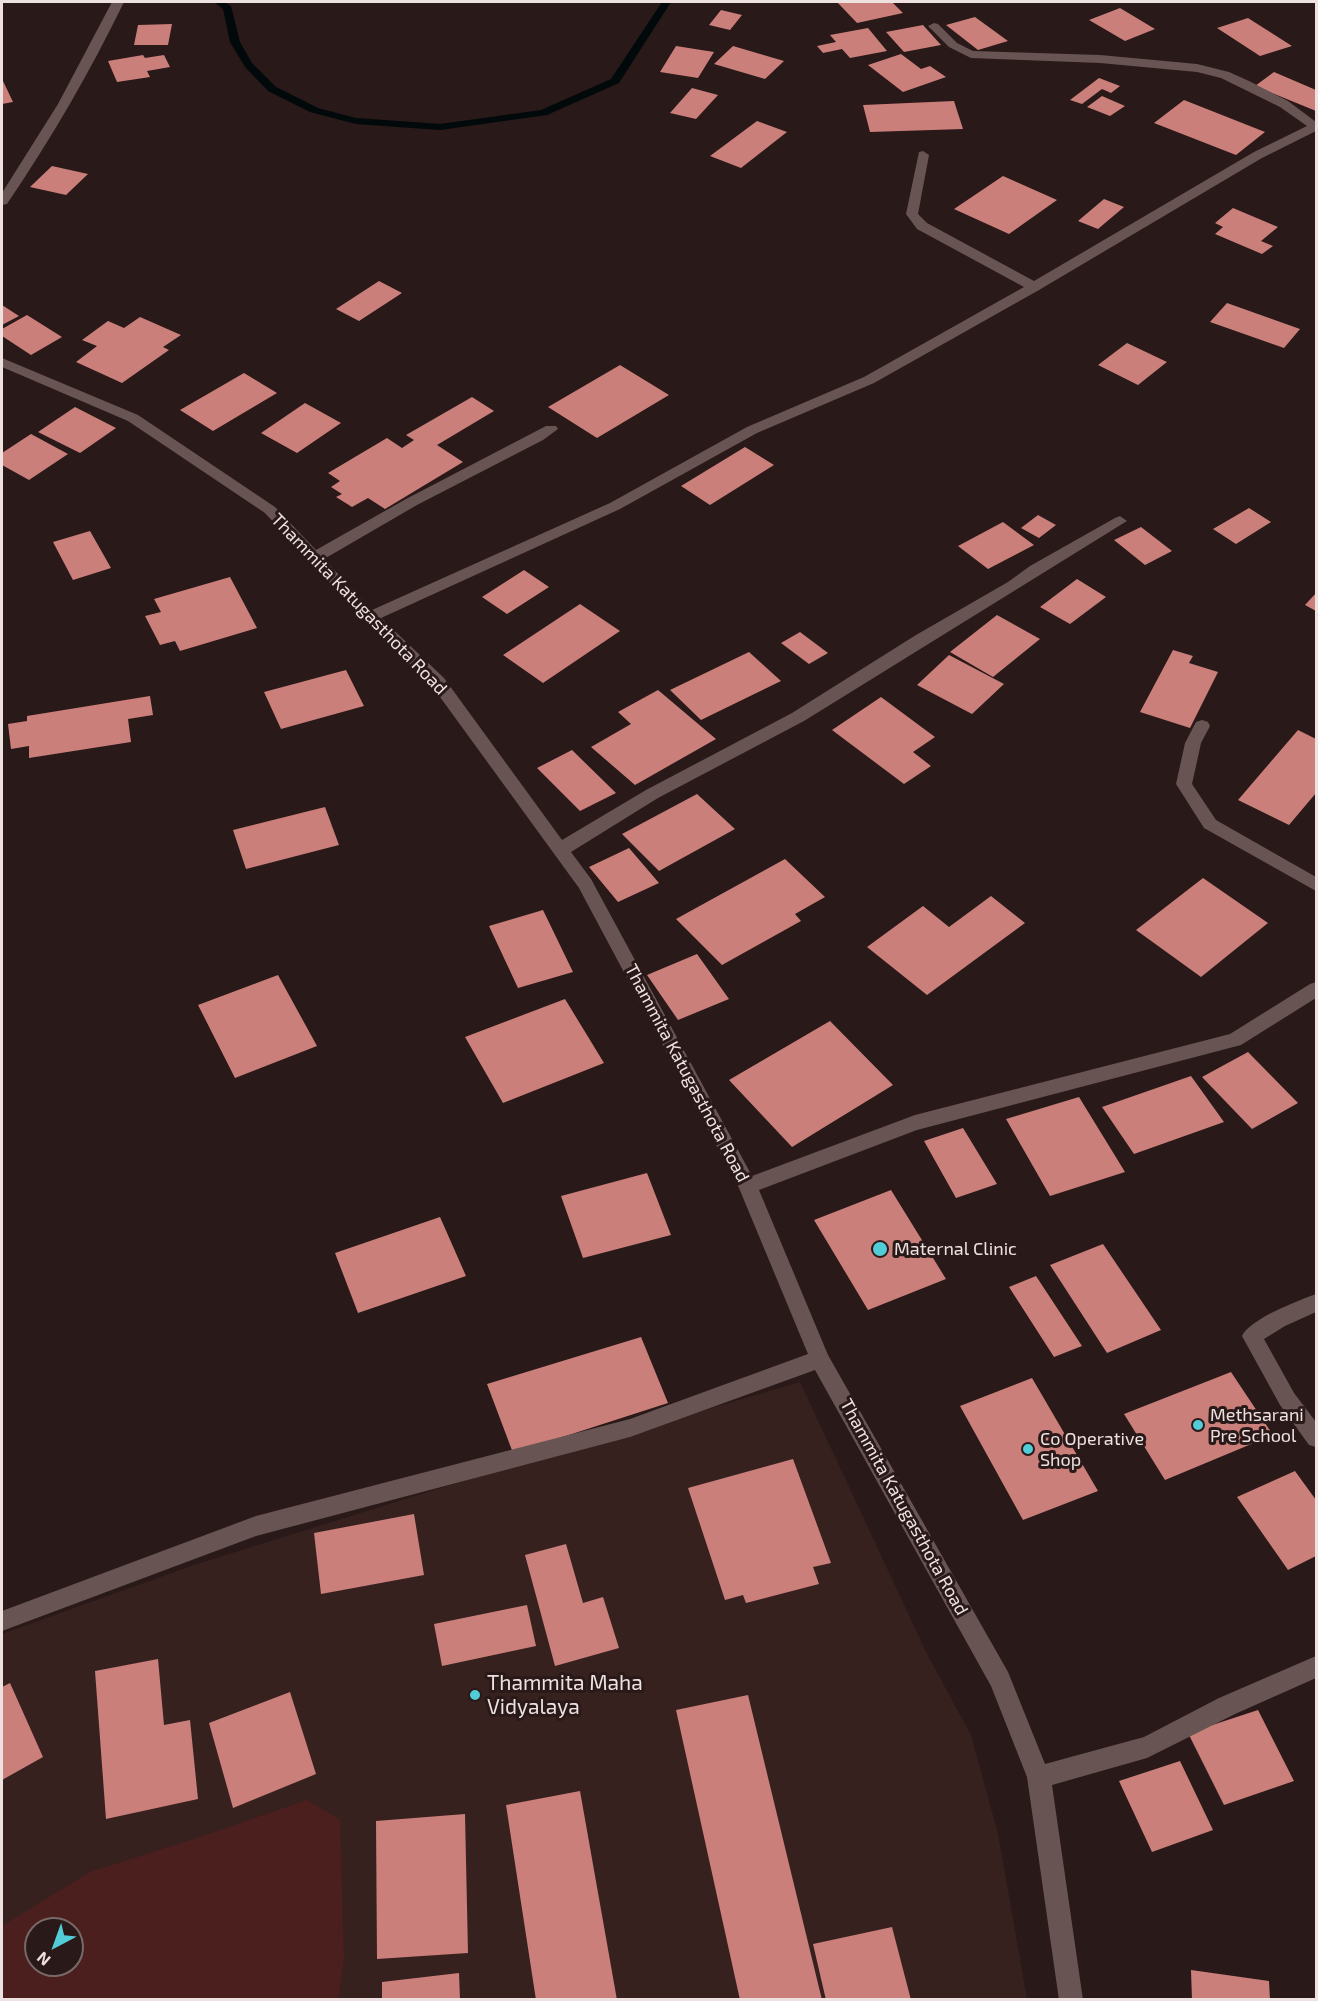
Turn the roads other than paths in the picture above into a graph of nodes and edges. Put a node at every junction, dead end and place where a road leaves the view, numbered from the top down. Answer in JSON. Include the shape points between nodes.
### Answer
{"nodes":[{"id":1,"x":118,"y":2,"type":"edge"},
{"id":2,"x":934,"y":26,"type":"dead end"},
{"id":3,"x":1316,"y":127,"type":"edge"},
{"id":4,"x":923,"y":155,"type":"dead end"},
{"id":5,"x":2,"y":201,"type":"edge"},
{"id":6,"x":1034,"y":286,"type":"junction"},
{"id":7,"x":2,"y":362,"type":"edge"},
{"id":8,"x":551,"y":429,"type":"dead end"},
{"id":9,"x":1120,"y":521,"type":"dead end"},
{"id":10,"x":315,"y":558,"type":"junction"},
{"id":11,"x":370,"y":617,"type":"junction"},
{"id":12,"x":1202,"y":726,"type":"dead end"},
{"id":13,"x":560,"y":850,"type":"junction"},
{"id":14,"x":1317,"y":885,"type":"edge"},
{"id":15,"x":1317,"y":989,"type":"edge"},
{"id":16,"x":748,"y":1186,"type":"junction"},
{"id":17,"x":1317,"y":1303,"type":"edge"},
{"id":18,"x":820,"y":1359,"type":"junction"},
{"id":19,"x":1317,"y":1438,"type":"edge"},
{"id":20,"x":2,"y":1622,"type":"edge"},
{"id":21,"x":1317,"y":1667,"type":"edge"},
{"id":22,"x":1039,"y":1777,"type":"junction"},
{"id":23,"x":1071,"y":2000,"type":"edge"}],
"edges":[{"from":1,"to":5,"type":"street","via":[[92,57]]},
{"from":2,"to":3,"type":"street","via":[[953,45],[971,54],[1100,59],[1197,68],[1225,75],[1284,104]]},
{"from":3,"to":6,"type":"street","via":[[1258,155]]},
{"from":4,"to":6,"type":"street","via":[[912,214],[922,226]]},
{"from":6,"to":11,"type":"street","via":[[869,380],[752,430],[615,506]]},
{"from":7,"to":10,"type":"street","name":"Thammita Katugasthota Road","via":[[133,418],[270,510]]},
{"from":8,"to":10,"type":"street","via":[[504,457],[373,522]]},
{"from":9,"to":13,"type":"street","via":[[798,717],[652,794]]},
{"from":10,"to":11,"type":"street","name":"Thammita Katugasthota Road"},
{"from":11,"to":13,"type":"street","name":"Thammita Katugasthota Road","via":[[438,682]]},
{"from":12,"to":14,"type":"street","via":[[1193,743],[1184,784],[1210,824]]},
{"from":13,"to":16,"type":"street","name":"Thammita Katugasthota Road","via":[[585,884]]},
{"from":15,"to":16,"type":"street","via":[[1235,1040],[915,1123]]},
{"from":16,"to":18,"type":"street","name":"Thammita Katugasthota Road"},
{"from":17,"to":19,"type":"street","via":[[1252,1336],[1287,1399]]},
{"from":18,"to":20,"type":"street","via":[[630,1428],[256,1526]]},
{"from":18,"to":22,"type":"street","name":"Thammita Katugasthota Road","via":[[1000,1680]]},
{"from":21,"to":22,"type":"street","via":[[1227,1706],[1147,1747]]},
{"from":22,"to":23,"type":"street","name":"Thammita Katugasthota Road"}]}
